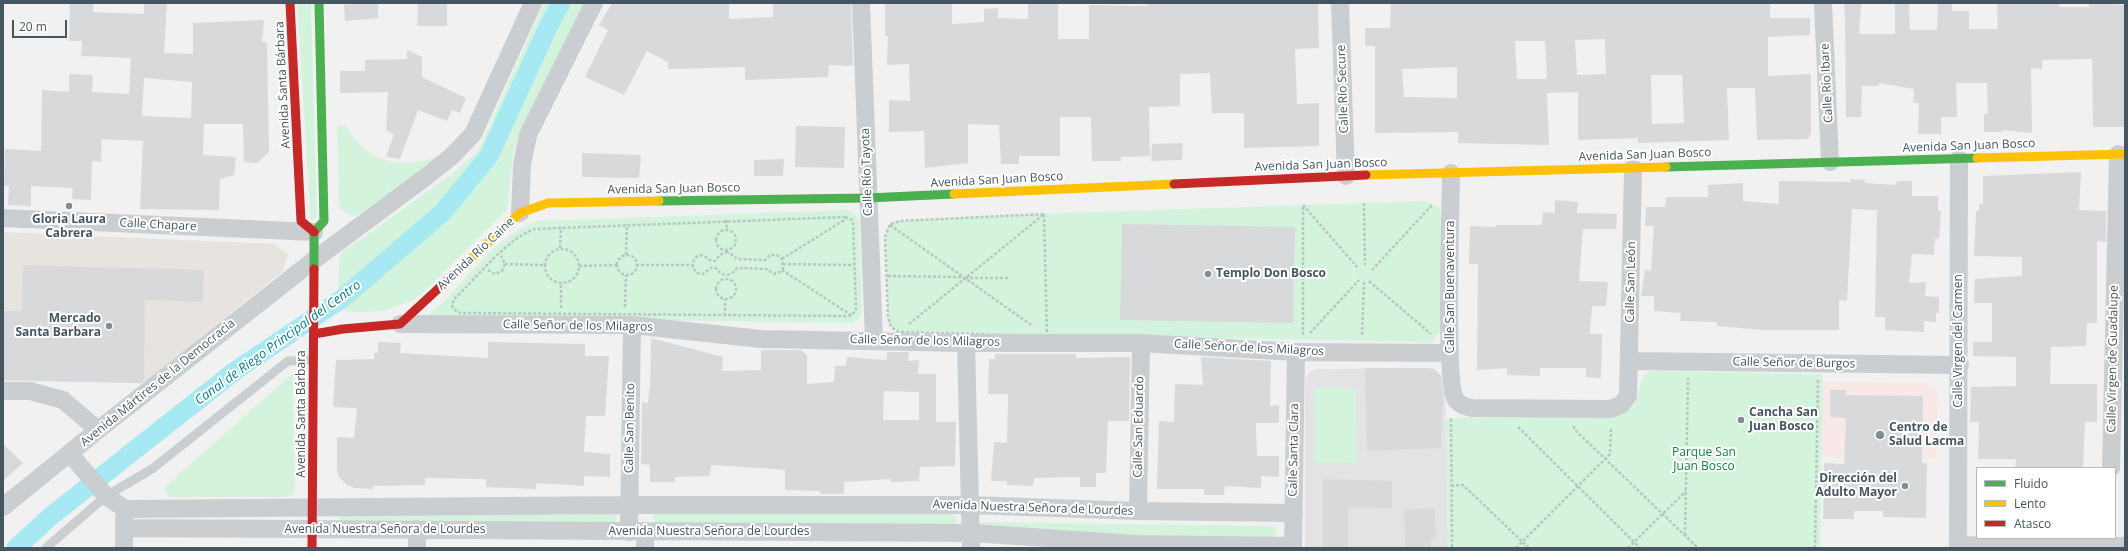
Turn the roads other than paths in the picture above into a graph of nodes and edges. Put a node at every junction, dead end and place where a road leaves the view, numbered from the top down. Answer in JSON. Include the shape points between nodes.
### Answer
{"nodes":[{"id":1,"x":290,"y":3,"type":"edge"},
{"id":2,"x":319,"y":3,"type":"edge"},
{"id":3,"x":533,"y":3,"type":"edge"},
{"id":4,"x":594,"y":3,"type":"edge"},
{"id":5,"x":861,"y":3,"type":"edge"},
{"id":6,"x":1340,"y":3,"type":"edge"},
{"id":7,"x":1823,"y":3,"type":"edge"},
{"id":8,"x":2122,"y":154,"type":"edge"},
{"id":9,"x":1959,"y":159,"type":"junction"},
{"id":10,"x":1830,"y":162,"type":"junction"},
{"id":11,"x":1633,"y":168,"type":"junction"},
{"id":12,"x":1451,"y":173,"type":"junction"},
{"id":13,"x":1346,"y":176,"type":"junction"},
{"id":14,"x":867,"y":198,"type":"junction"},
{"id":15,"x":520,"y":213,"type":"junction"},
{"id":16,"x":3,"y":218,"type":"edge"},
{"id":17,"x":314,"y":232,"type":"junction"},
{"id":18,"x":314,"y":260,"type":"junction"},
{"id":19,"x":2120,"y":277,"type":"edge"},
{"id":20,"x":628,"y":320,"type":"junction"},
{"id":21,"x":400,"y":324,"type":"junction"},
{"id":22,"x":314,"y":330,"type":"junction"},
{"id":23,"x":874,"y":340,"type":"junction"},
{"id":24,"x":966,"y":343,"type":"junction"},
{"id":25,"x":1141,"y":343,"type":"junction"},
{"id":26,"x":1296,"y":352,"type":"junction"},
{"id":27,"x":1450,"y":353,"type":"junction"},
{"id":28,"x":314,"y":360,"type":"junction"},
{"id":29,"x":1629,"y":361,"type":"junction"},
{"id":30,"x":1960,"y":365,"type":"junction"},
{"id":31,"x":3,"y":391,"type":"edge"},
{"id":32,"x":1574,"y":409,"type":"joint"},
{"id":33,"x":98,"y":430,"type":"junction"},
{"id":34,"x":70,"y":454,"type":"junction"},
{"id":35,"x":2111,"y":467,"type":"edge"},
{"id":36,"x":97,"y":486,"type":"junction"},
{"id":37,"x":629,"y":505,"type":"junction"},
{"id":38,"x":313,"y":506,"type":"junction"},
{"id":39,"x":971,"y":506,"type":"junction"},
{"id":40,"x":3,"y":507,"type":"edge"},
{"id":41,"x":124,"y":509,"type":"junction"},
{"id":42,"x":1138,"y":511,"type":"junction"},
{"id":43,"x":1294,"y":513,"type":"junction"},
{"id":44,"x":124,"y":528,"type":"junction"},
{"id":45,"x":418,"y":529,"type":"junction"},
{"id":46,"x":640,"y":537,"type":"edge"},
{"id":47,"x":312,"y":539,"type":"edge"},
{"id":48,"x":971,"y":541,"type":"edge"},
{"id":49,"x":2113,"y":544,"type":"edge"},
{"id":50,"x":1136,"y":546,"type":"edge"},
{"id":51,"x":1293,"y":547,"type":"edge"},
{"id":52,"x":1958,"y":547,"type":"edge"},
{"id":53,"x":46,"y":548,"type":"edge"},
{"id":54,"x":124,"y":548,"type":"edge"},
{"id":55,"x":417,"y":548,"type":"edge"}],
"edges":[{"from":1,"to":17,"type":"main road","name":"Avenida Santa Bárbara","via":[[301,221]]},
{"from":2,"to":17,"type":"main road","via":[[324,221]]},
{"from":3,"to":18,"type":"street","via":[[473,134],[428,176]]},
{"from":4,"to":15,"type":"street","name":"Avenida Río Caine","via":[[528,135],[522,165]]},
{"from":5,"to":14,"type":"street","name":"Calle Río Tayota"},
{"from":6,"to":13,"type":"street","name":"Calle Río Secure"},
{"from":7,"to":10,"type":"street","name":"Calle Río Ibare"},
{"from":8,"to":9,"type":"main road","name":"Avenida San Juan Bosco"},
{"from":8,"to":19,"type":"street","name":"Calle Virgen de Guadalupe"},
{"from":9,"to":10,"type":"main road","name":"Avenida San Juan Bosco"},
{"from":9,"to":30,"type":"street","name":"Calle Virgen del Carmen"},
{"from":10,"to":11,"type":"main road","name":"Avenida San Juan Bosco"},
{"from":11,"to":12,"type":"main road","name":"Avenida San Juan Bosco"},
{"from":11,"to":29,"type":"street","name":"Calle San León"},
{"from":12,"to":13,"type":"main road","name":"Avenida San Juan Bosco"},
{"from":12,"to":27,"type":"street","name":"Calle San Buenaventura"},
{"from":13,"to":14,"type":"main road","name":"Avenida San Juan Bosco"},
{"from":14,"to":15,"type":"main road","name":"Avenida San Juan Bosco","via":[[548,202]]},
{"from":14,"to":23,"type":"street","name":"Calle Río Tayota"},
{"from":15,"to":21,"type":"main road","name":"Avenida Río Caine"},
{"from":16,"to":17,"type":"street","name":"Calle Chapare"},
{"from":17,"to":18,"type":"main road","name":"Avenida Santa Bárbara"},
{"from":18,"to":22,"type":"main road","name":"Avenida Santa Bárbara"},
{"from":18,"to":33,"type":"street","name":"Avenida Mártires de la Democracia"},
{"from":19,"to":35,"type":"street","name":"Calle Virgen de Guadalupe"},
{"from":20,"to":21,"type":"street","name":"Calle Señor de los Milagros"},
{"from":20,"to":23,"type":"street","name":"Calle Señor de los Milagros","via":[[761,339]]},
{"from":20,"to":37,"type":"street","name":"Calle San Benito"},
{"from":21,"to":22,"type":"main road"},
{"from":22,"to":28,"type":"main road","name":"Avenida Santa Bárbara"},
{"from":23,"to":24,"type":"street","name":"Calle Señor de los Milagros"},
{"from":24,"to":25,"type":"street","name":"Calle Señor de los Milagros"},
{"from":24,"to":39,"type":"street"},
{"from":25,"to":26,"type":"street","name":"Calle Señor de los Milagros"},
{"from":25,"to":42,"type":"street","name":"Calle San Eduardo"},
{"from":26,"to":27,"type":"street","name":"Calle Señor de los Milagros"},
{"from":26,"to":43,"type":"street","name":"Calle Santa Clara"},
{"from":27,"to":32,"type":"street","name":"Calle San Buenaventura","via":[[1453,389],[1456,400],[1462,406]]},
{"from":28,"to":36,"type":"lane","via":[[288,361],[152,469]]},
{"from":28,"to":38,"type":"main road","name":"Avenida Santa Bárbara"},
{"from":29,"to":30,"type":"street","name":"Calle Señor de Burgos"},
{"from":29,"to":32,"type":"street","name":"Calle San León","via":[[1628,396],[1621,405],[1610,409]]},
{"from":30,"to":52,"type":"street","name":"Calle Virgen del Carmen"},
{"from":31,"to":33,"type":"street","via":[[30,391],[63,400]]},
{"from":33,"to":34,"type":"street","name":"Avenida Mártires de la Democracia"},
{"from":34,"to":36,"type":"street"},
{"from":34,"to":40,"type":"street","name":"Avenida Mártires de la Democracia"},
{"from":36,"to":41,"type":"street"},
{"from":36,"to":53,"type":"lane"},
{"from":37,"to":38,"type":"street","name":"Avenida Nuestra Señora de Lourdes"},
{"from":37,"to":39,"type":"street","name":"Avenida Nuestra Señora de Lourdes"},
{"from":37,"to":46,"type":"street","name":"Calle San Benito"},
{"from":38,"to":41,"type":"street","name":"Avenida Nuestra Señora de Lourdes"},
{"from":38,"to":47,"type":"main road","name":"Avenida Santa Bárbara"},
{"from":39,"to":42,"type":"street","name":"Avenida Nuestra Señora de Lourdes"},
{"from":39,"to":48,"type":"street"},
{"from":41,"to":44,"type":"street"},
{"from":42,"to":43,"type":"street","name":"Avenida Nuestra Señora de Lourdes"},
{"from":43,"to":51,"type":"street","name":"Calle Santa Clara"},
{"from":44,"to":47,"type":"street","name":"Avenida Nuestra Señora de Lourdes"},
{"from":44,"to":54,"type":"street"},
{"from":45,"to":46,"type":"street","name":"Avenida Nuestra Señora de Lourdes"},
{"from":45,"to":47,"type":"street","name":"Avenida Nuestra Señora de Lourdes"},
{"from":45,"to":55,"type":"street"},
{"from":46,"to":48,"type":"street","name":"Avenida Nuestra Señora de Lourdes"},
{"from":48,"to":50,"type":"street","name":"Avenida Nuestra Señora de Lourdes"},
{"from":49,"to":52,"type":"street"},
{"from":50,"to":51,"type":"street","name":"Avenida Nuestra Señora de Lourdes"}]}
